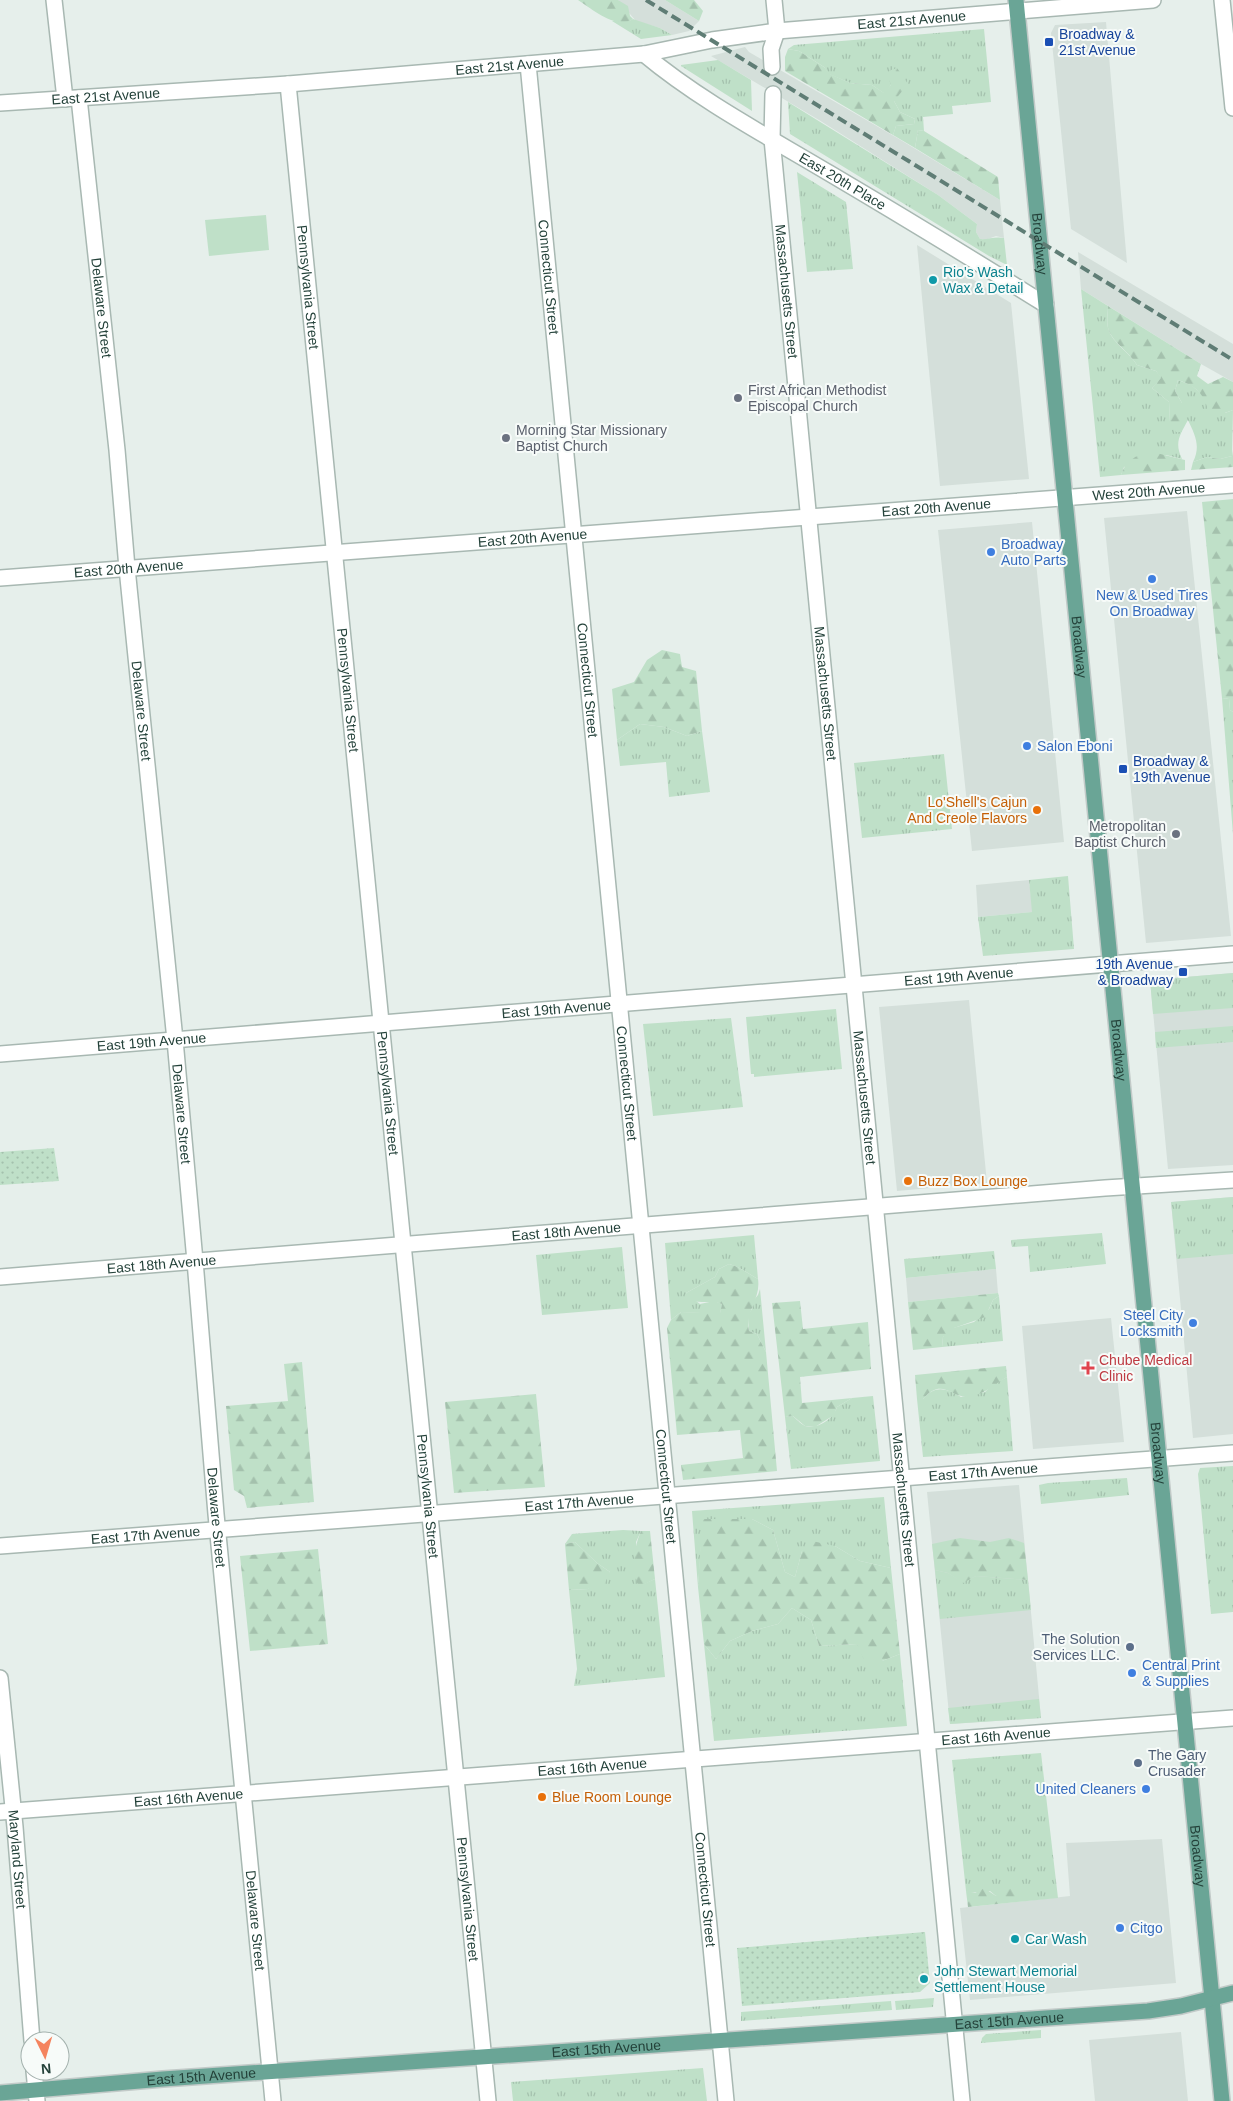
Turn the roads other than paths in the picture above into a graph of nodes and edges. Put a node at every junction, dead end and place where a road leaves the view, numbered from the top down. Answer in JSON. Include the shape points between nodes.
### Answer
{"nodes":[{"id":1,"x":54,"y":0,"type":"edge"},
{"id":2,"x":774,"y":0,"type":"edge"},
{"id":3,"x":1153,"y":0,"type":"edge"},
{"id":4,"x":1222,"y":0,"type":"edge"},
{"id":5,"x":1016,"y":5,"type":"edge"},
{"id":6,"x":777,"y":30,"type":"junction"},
{"id":7,"x":644,"y":54,"type":"junction"},
{"id":8,"x":528,"y":64,"type":"junction"},
{"id":9,"x":772,"y":66,"type":"dead end"},
{"id":10,"x":288,"y":84,"type":"junction"},
{"id":11,"x":773,"y":94,"type":"dead end"},
{"id":12,"x":72,"y":99,"type":"junction"},
{"id":13,"x":0,"y":103,"type":"edge"},
{"id":14,"x":1233,"y":108,"type":"edge"},
{"id":15,"x":772,"y":139,"type":"junction"},
{"id":16,"x":1046,"y":305,"type":"junction"},
{"id":17,"x":1233,"y":485,"type":"edge"},
{"id":18,"x":1064,"y":498,"type":"junction"},
{"id":19,"x":809,"y":517,"type":"junction"},
{"id":20,"x":574,"y":535,"type":"junction"},
{"id":21,"x":334,"y":553,"type":"junction"},
{"id":22,"x":127,"y":568,"type":"junction"},
{"id":23,"x":0,"y":578,"type":"edge"},
{"id":24,"x":1233,"y":954,"type":"edge"},
{"id":25,"x":1111,"y":964,"type":"junction"},
{"id":26,"x":855,"y":984,"type":"junction"},
{"id":27,"x":620,"y":1003,"type":"junction"},
{"id":28,"x":382,"y":1023,"type":"junction"},
{"id":29,"x":174,"y":1040,"type":"junction"},
{"id":30,"x":0,"y":1054,"type":"edge"},
{"id":31,"x":1233,"y":1180,"type":"edge"},
{"id":32,"x":1132,"y":1186,"type":"junction"},
{"id":33,"x":876,"y":1207,"type":"junction"},
{"id":34,"x":641,"y":1226,"type":"junction"},
{"id":35,"x":403,"y":1244,"type":"junction"},
{"id":36,"x":196,"y":1261,"type":"junction"},
{"id":37,"x":0,"y":1277,"type":"edge"},
{"id":38,"x":1233,"y":1453,"type":"edge"},
{"id":39,"x":1159,"y":1458,"type":"junction"},
{"id":40,"x":902,"y":1477,"type":"junction"},
{"id":41,"x":667,"y":1495,"type":"junction"},
{"id":42,"x":429,"y":1513,"type":"junction"},
{"id":43,"x":217,"y":1529,"type":"junction"},
{"id":44,"x":0,"y":1546,"type":"edge"},
{"id":45,"x":0,"y":1678,"type":"edge"},
{"id":46,"x":1233,"y":1718,"type":"edge"},
{"id":47,"x":1185,"y":1721,"type":"junction"},
{"id":48,"x":928,"y":1741,"type":"junction"},
{"id":49,"x":693,"y":1759,"type":"junction"},
{"id":50,"x":456,"y":1777,"type":"junction"},
{"id":51,"x":243,"y":1793,"type":"junction"},
{"id":52,"x":7,"y":1811,"type":"edge"},
{"id":53,"x":1233,"y":1993,"type":"edge"},
{"id":54,"x":1212,"y":1999,"type":"junction"},
{"id":55,"x":955,"y":2024,"type":"junction"},
{"id":56,"x":31,"y":2031,"type":"edge"},
{"id":57,"x":720,"y":2041,"type":"junction"},
{"id":58,"x":483,"y":2057,"type":"junction"},
{"id":59,"x":270,"y":2072,"type":"junction"},
{"id":60,"x":35,"y":2081,"type":"edge"},
{"id":61,"x":0,"y":2093,"type":"edge"},
{"id":62,"x":36,"y":2096,"type":"edge"},
{"id":63,"x":274,"y":2101,"type":"edge"},
{"id":64,"x":488,"y":2101,"type":"edge"},
{"id":65,"x":726,"y":2101,"type":"edge"},
{"id":66,"x":962,"y":2101,"type":"edge"},
{"id":67,"x":1222,"y":2101,"type":"edge"}],
"edges":[{"from":1,"to":12,"type":"street","name":"Delaware Street"},
{"from":2,"to":6,"type":"street"},
{"from":3,"to":5,"type":"street","name":"East 21st Avenue"},
{"from":4,"to":14,"type":"street"},
{"from":5,"to":6,"type":"street","name":"East 21st Avenue"},
{"from":5,"to":16,"type":"main road","name":"Broadway"},
{"from":6,"to":7,"type":"street","name":"East 21st Avenue"},
{"from":6,"to":9,"type":"street","via":[[771,49]]},
{"from":7,"to":8,"type":"street","name":"East 21st Avenue"},
{"from":7,"to":15,"type":"street","name":"East 20th Place","via":[[666,73]]},
{"from":8,"to":10,"type":"street","name":"East 21st Avenue"},
{"from":8,"to":20,"type":"street","name":"Connecticut Street"},
{"from":10,"to":12,"type":"street","name":"East 21st Avenue"},
{"from":10,"to":21,"type":"street","name":"Pennsylvania Street"},
{"from":11,"to":15,"type":"street","name":"Massachusetts Street"},
{"from":12,"to":13,"type":"street","name":"East 21st Avenue"},
{"from":12,"to":22,"type":"street","name":"Delaware Street","via":[[112,400]]},
{"from":15,"to":16,"type":"street","name":"East 20th Place"},
{"from":15,"to":19,"type":"street","name":"Massachusetts Street"},
{"from":16,"to":18,"type":"main road","name":"Broadway"},
{"from":17,"to":18,"type":"street","name":"West 20th Avenue"},
{"from":18,"to":19,"type":"street","name":"East 20th Avenue"},
{"from":18,"to":25,"type":"main road","name":"Broadway"},
{"from":19,"to":20,"type":"street","name":"East 20th Avenue"},
{"from":19,"to":26,"type":"street","name":"Massachusetts Street"},
{"from":20,"to":21,"type":"street","name":"East 20th Avenue"},
{"from":20,"to":27,"type":"street","name":"Connecticut Street"},
{"from":21,"to":22,"type":"street","name":"East 20th Avenue"},
{"from":21,"to":28,"type":"street","name":"Pennsylvania Street"},
{"from":22,"to":23,"type":"street","name":"East 20th Avenue"},
{"from":22,"to":29,"type":"street","name":"Delaware Street"},
{"from":24,"to":25,"type":"street","name":"East 19th Avenue"},
{"from":25,"to":26,"type":"street","name":"East 19th Avenue"},
{"from":25,"to":32,"type":"main road","name":"Broadway"},
{"from":26,"to":27,"type":"street","name":"East 19th Avenue"},
{"from":26,"to":33,"type":"street","name":"Massachusetts Street"},
{"from":27,"to":28,"type":"street","name":"East 19th Avenue"},
{"from":27,"to":34,"type":"street","name":"Connecticut Street"},
{"from":28,"to":29,"type":"street","name":"East 19th Avenue"},
{"from":28,"to":35,"type":"street","name":"Pennsylvania Street"},
{"from":29,"to":30,"type":"street","name":"East 19th Avenue"},
{"from":29,"to":36,"type":"street","name":"Delaware Street"},
{"from":31,"to":32,"type":"street","name":"East 18th Avenue"},
{"from":32,"to":33,"type":"street","name":"East 18th Avenue"},
{"from":32,"to":39,"type":"main road","name":"Broadway"},
{"from":33,"to":34,"type":"street","name":"East 18th Avenue"},
{"from":33,"to":40,"type":"street","name":"Massachusetts Street"},
{"from":34,"to":35,"type":"street","name":"East 18th Avenue"},
{"from":34,"to":41,"type":"street","name":"Connecticut Street"},
{"from":35,"to":36,"type":"street","name":"East 18th Avenue"},
{"from":35,"to":42,"type":"street","name":"Pennsylvania Street"},
{"from":36,"to":37,"type":"street","name":"East 18th Avenue"},
{"from":36,"to":43,"type":"street","name":"Delaware Street"},
{"from":38,"to":39,"type":"street","name":"East 17th Avenue"},
{"from":39,"to":40,"type":"street","name":"East 17th Avenue"},
{"from":39,"to":47,"type":"main road","name":"Broadway"},
{"from":40,"to":41,"type":"street","name":"East 17th Avenue"},
{"from":40,"to":48,"type":"street","name":"Massachusetts Street"},
{"from":41,"to":42,"type":"street","name":"East 17th Avenue"},
{"from":41,"to":49,"type":"street","name":"Connecticut Street"},
{"from":42,"to":43,"type":"street","name":"East 17th Avenue"},
{"from":42,"to":50,"type":"street","name":"Pennsylvania Street"},
{"from":43,"to":44,"type":"street","name":"East 17th Avenue"},
{"from":43,"to":51,"type":"street","name":"Delaware Street"},
{"from":45,"to":52,"type":"street","name":"Maryland Street"},
{"from":46,"to":47,"type":"street","name":"East 16th Avenue"},
{"from":47,"to":48,"type":"street","name":"East 16th Avenue"},
{"from":47,"to":54,"type":"main road","name":"Broadway"},
{"from":48,"to":49,"type":"street","name":"East 16th Avenue"},
{"from":48,"to":55,"type":"street","name":"Massachusetts Street"},
{"from":49,"to":50,"type":"street","name":"East 16th Avenue"},
{"from":49,"to":57,"type":"street","name":"Connecticut Street"},
{"from":50,"to":51,"type":"street","name":"East 16th Avenue"},
{"from":50,"to":58,"type":"street","name":"Pennsylvania Street"},
{"from":51,"to":52,"type":"street","name":"East 16th Avenue"},
{"from":51,"to":59,"type":"street","name":"Delaware Street"},
{"from":52,"to":56,"type":"street","name":"Maryland Street"},
{"from":53,"to":54,"type":"main road","name":"East 15th Avenue"},
{"from":54,"to":55,"type":"main road","name":"East 15th Avenue","via":[[1148,2011]]},
{"from":54,"to":67,"type":"main road","name":"Broadway"},
{"from":55,"to":57,"type":"main road","name":"East 15th Avenue"},
{"from":55,"to":66,"type":"street","name":"Massachusetts Street"},
{"from":57,"to":58,"type":"main road","name":"East 15th Avenue"},
{"from":57,"to":65,"type":"street","name":"Connecticut Street"},
{"from":58,"to":59,"type":"main road","name":"East 15th Avenue"},
{"from":58,"to":64,"type":"street","name":"Pennsylvania Street"},
{"from":59,"to":62,"type":"main road","name":"East 15th Avenue"},
{"from":59,"to":63,"type":"street","name":"Delaware Street"},
{"from":60,"to":62,"type":"street"},
{"from":61,"to":62,"type":"main road","name":"East 15th Avenue"}]}
